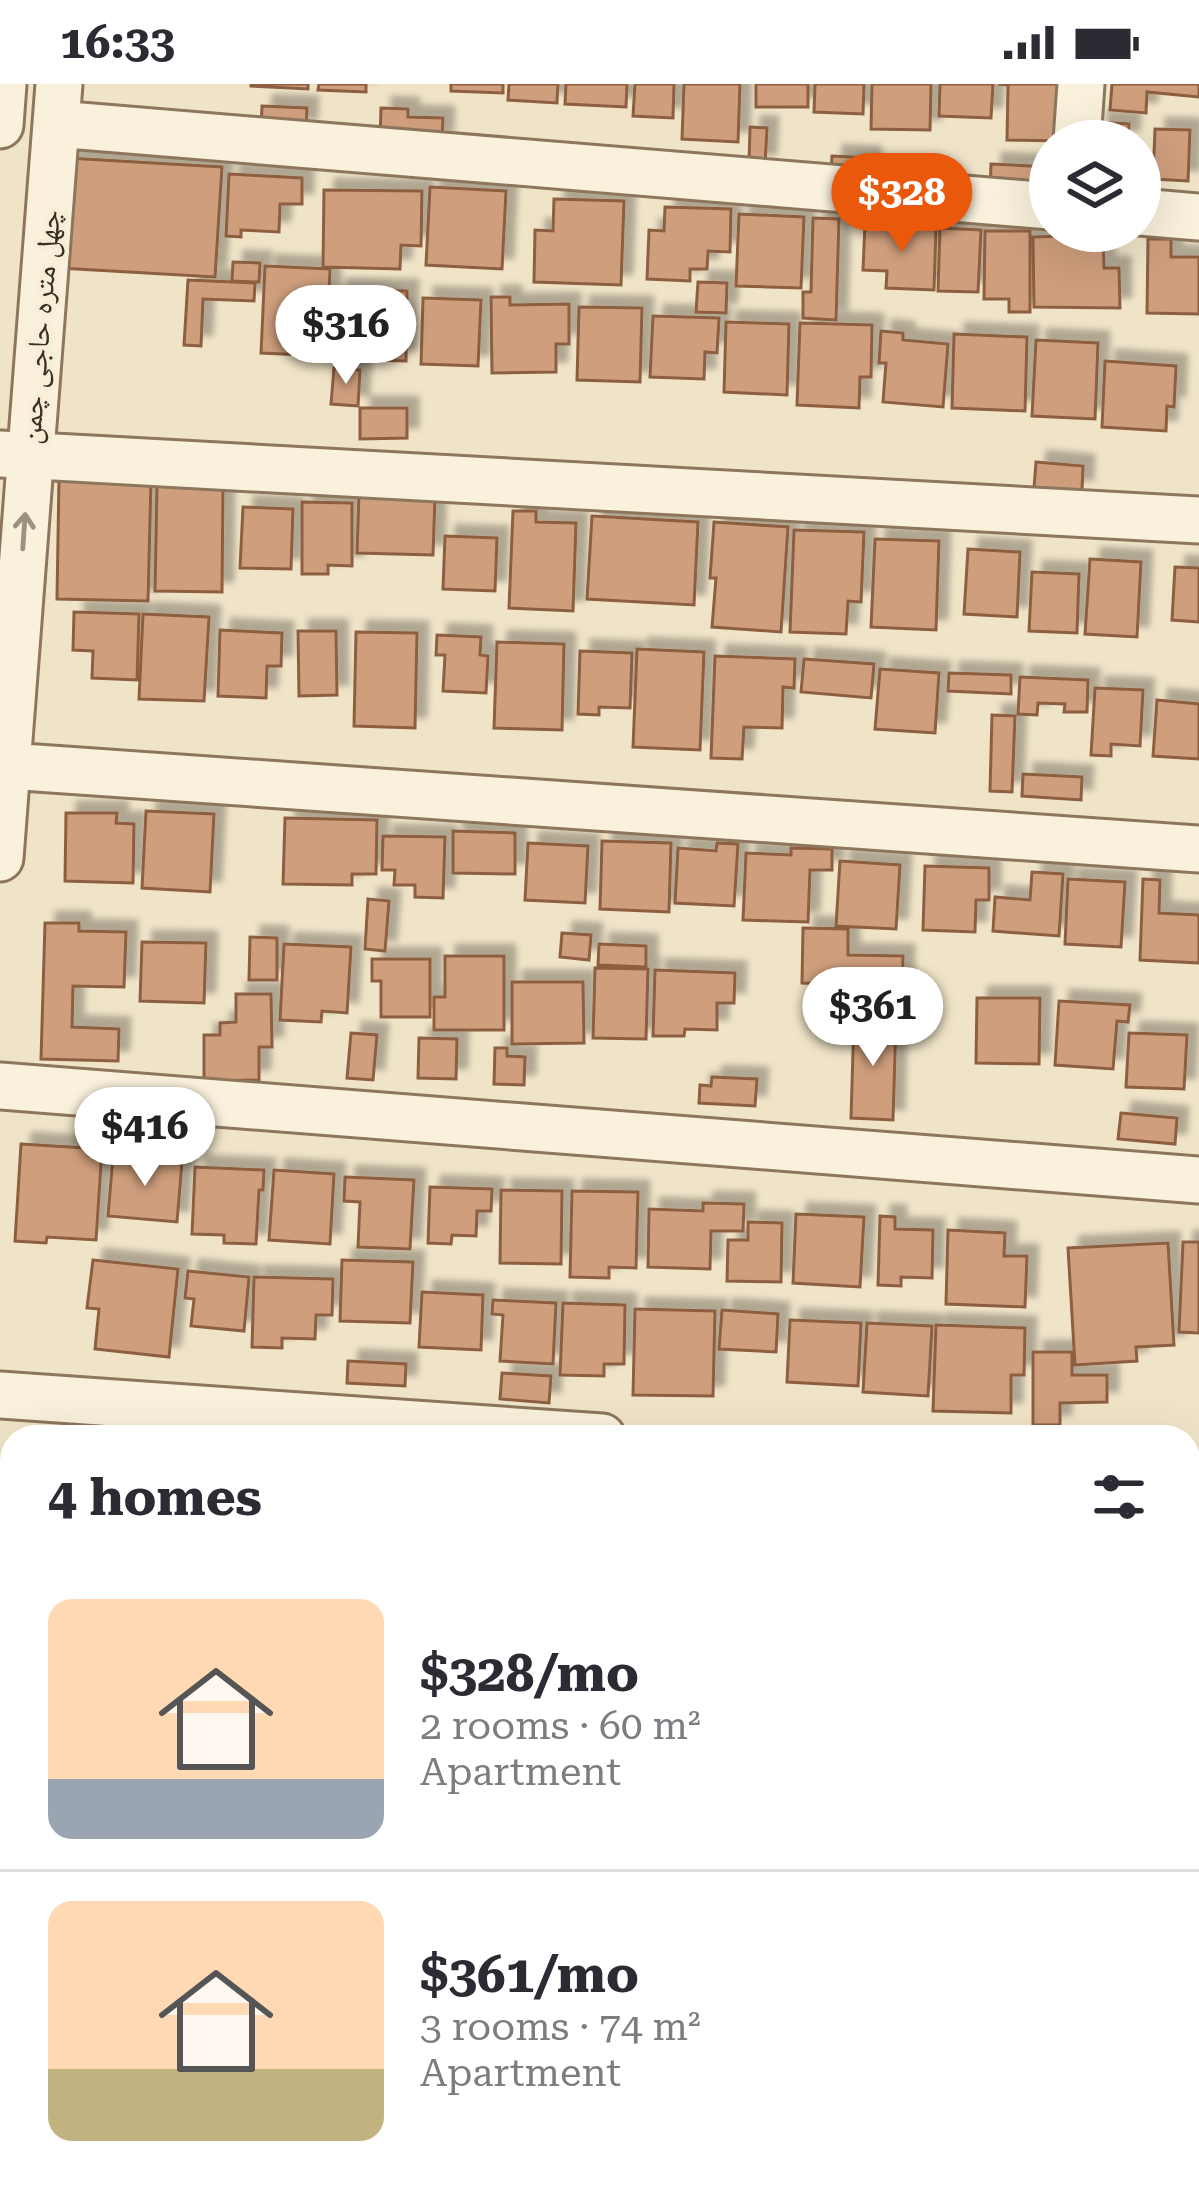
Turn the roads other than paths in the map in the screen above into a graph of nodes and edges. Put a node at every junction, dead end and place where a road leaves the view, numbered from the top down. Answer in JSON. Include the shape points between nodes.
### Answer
{"nodes":[{"id":1,"x":3,"y":84,"type":"edge"},
{"id":2,"x":1081,"y":84,"type":"edge"},
{"id":3,"x":58,"y":104,"type":"edge"},
{"id":4,"x":0,"y":120,"type":"edge"},
{"id":5,"x":1078,"y":120,"type":"edge"},
{"id":6,"x":1029,"y":204,"type":"edge"},
{"id":7,"x":1161,"y":214,"type":"edge"},
{"id":8,"x":1199,"y":217,"type":"edge"},
{"id":9,"x":15,"y":455,"type":"edge"},
{"id":10,"x":1199,"y":520,"type":"edge"},
{"id":11,"x":8,"y":766,"type":"junction"},
{"id":12,"x":1199,"y":849,"type":"edge"},
{"id":13,"x":0,"y":858,"type":"edge"},
{"id":14,"x":0,"y":1085,"type":"edge"},
{"id":15,"x":1199,"y":1180,"type":"edge"},
{"id":16,"x":0,"y":1396,"type":"edge"},
{"id":17,"x":426,"y":1425,"type":"edge"}],
"edges":[{"from":1,"to":4,"type":"street"},
{"from":2,"to":5,"type":"street"},
{"from":3,"to":6,"type":"street"},
{"from":3,"to":9,"type":"street","name":"چهل متره حاجی چمن"},
{"from":7,"to":8,"type":"street"},
{"from":9,"to":10,"type":"street"},
{"from":11,"to":9,"type":"street","name":"چهل متره حاجی چمن","one_way":true},
{"from":11,"to":12,"type":"street"},
{"from":11,"to":13,"type":"street","name":"چهل متره حاجی چمن"},
{"from":14,"to":15,"type":"street"},
{"from":16,"to":17,"type":"street"}]}
